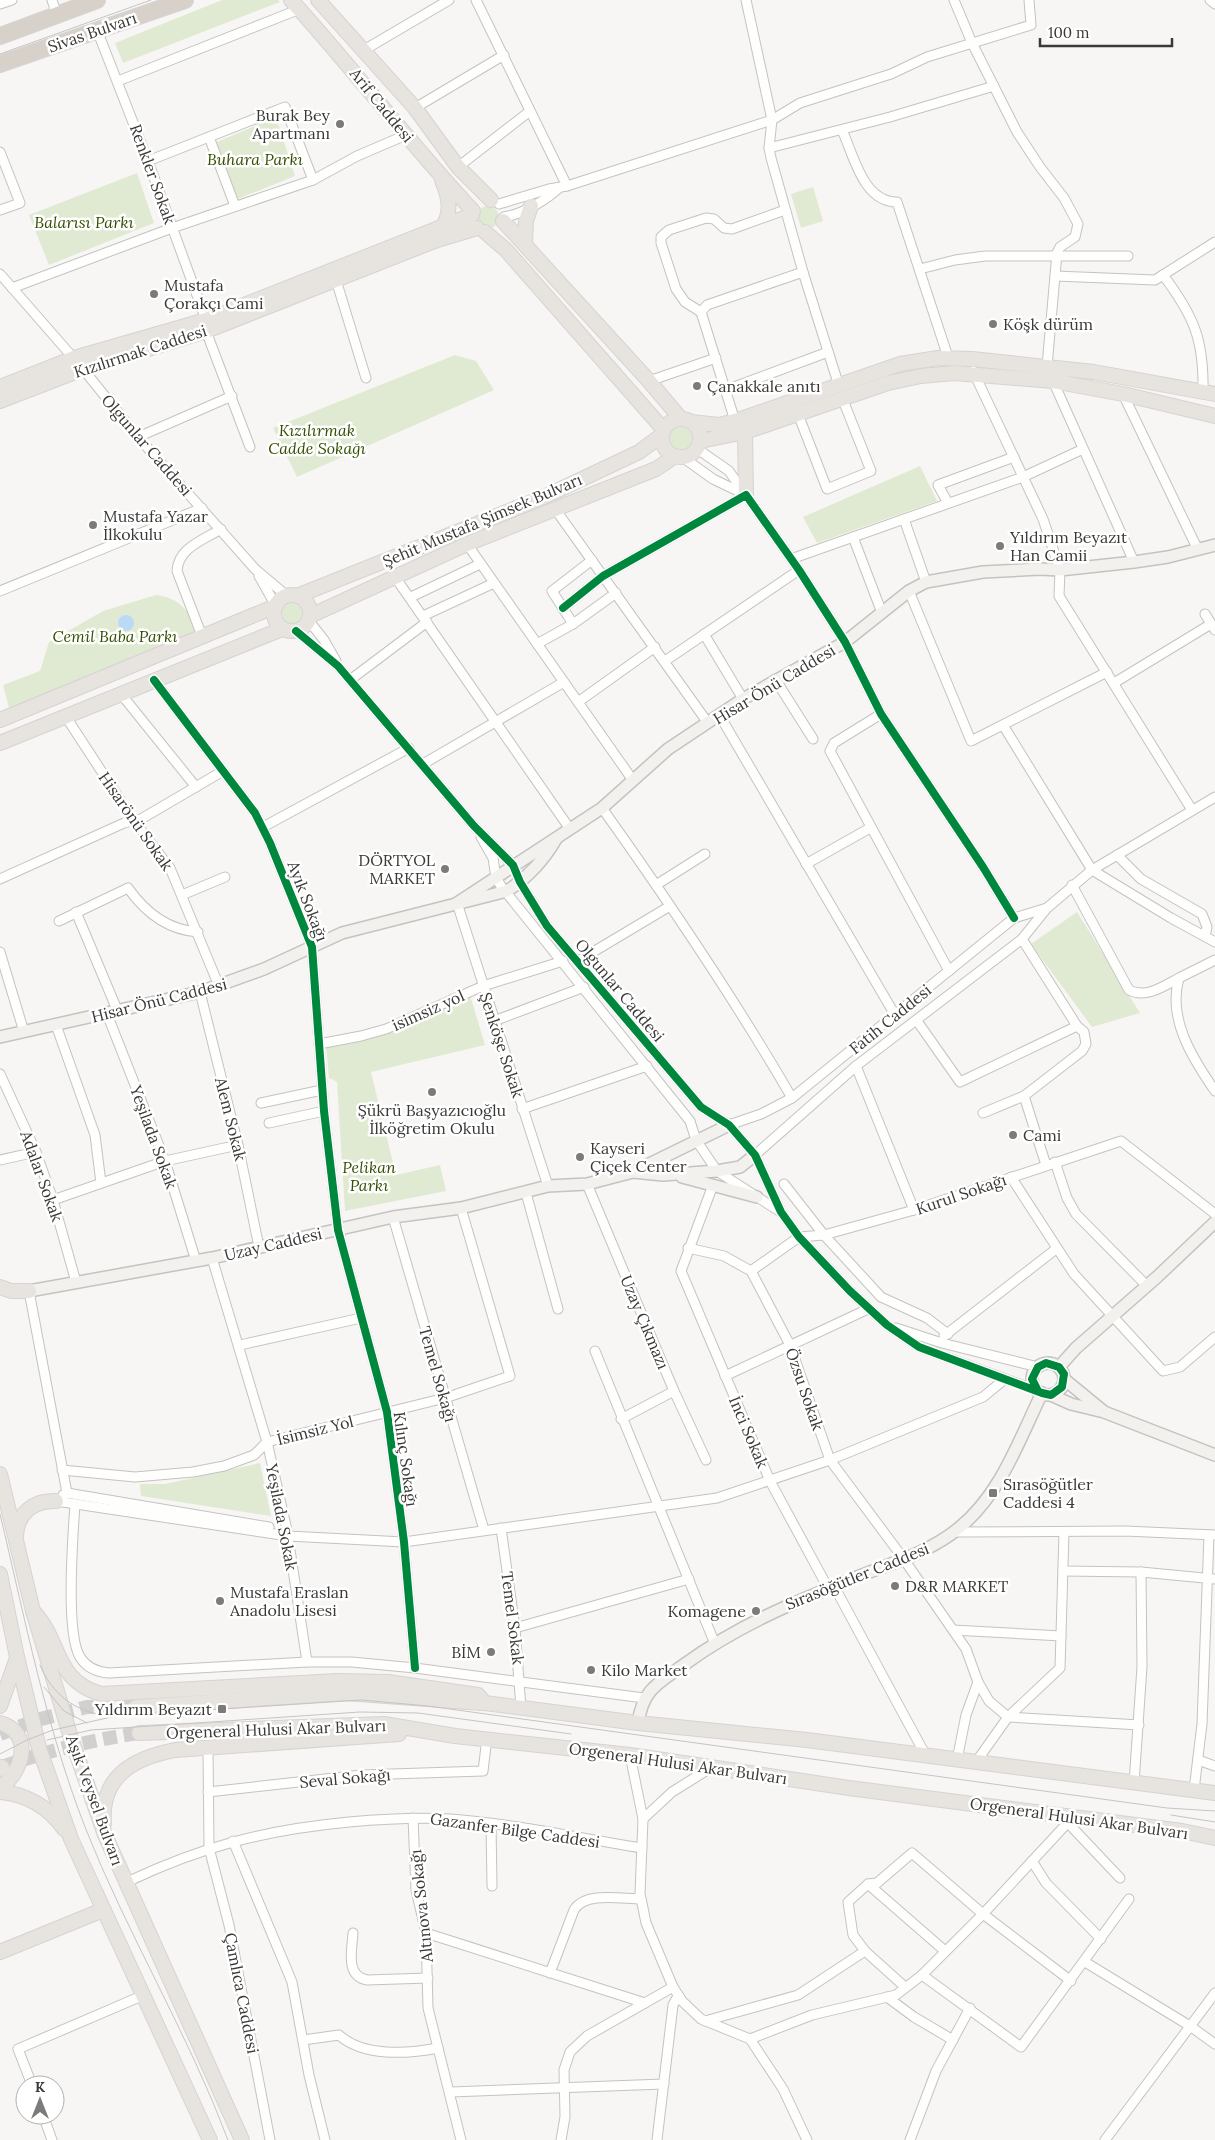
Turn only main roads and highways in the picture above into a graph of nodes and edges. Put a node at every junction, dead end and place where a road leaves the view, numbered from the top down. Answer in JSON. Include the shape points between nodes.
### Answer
{"nodes":[{"id":1,"x":97,"y":0,"type":"edge"},
{"id":2,"x":185,"y":0,"type":"edge"},
{"id":3,"x":318,"y":0,"type":"edge"},
{"id":4,"x":296,"y":5,"type":"edge"},
{"id":5,"x":0,"y":36,"type":"edge"},
{"id":6,"x":0,"y":64,"type":"edge"},
{"id":7,"x":441,"y":177,"type":"junction"},
{"id":8,"x":531,"y":206,"type":"road end"},
{"id":9,"x":500,"y":211,"type":"junction"},
{"id":10,"x":477,"y":221,"type":"junction"},
{"id":11,"x":440,"y":229,"type":"junction"},
{"id":12,"x":525,"y":244,"type":"junction"},
{"id":13,"x":206,"y":325,"type":"junction"},
{"id":14,"x":78,"y":363,"type":"junction"},
{"id":15,"x":0,"y":387,"type":"edge"},
{"id":16,"x":1209,"y":393,"type":"edge"},
{"id":17,"x":0,"y":401,"type":"edge"},
{"id":18,"x":1215,"y":416,"type":"edge"},
{"id":19,"x":686,"y":421,"type":"junction"},
{"id":20,"x":740,"y":427,"type":"junction"},
{"id":21,"x":663,"y":432,"type":"junction"},
{"id":22,"x":698,"y":445,"type":"junction"},
{"id":23,"x":678,"y":456,"type":"junction"},
{"id":24,"x":746,"y":495,"type":"road end"},
{"id":25,"x":1215,"y":546,"type":"edge"},
{"id":26,"x":292,"y":596,"type":"junction"},
{"id":27,"x":276,"y":606,"type":"junction"},
{"id":28,"x":309,"y":618,"type":"junction"},
{"id":29,"x":289,"y":630,"type":"junction"},
{"id":30,"x":1,"y":716,"type":"edge"},
{"id":31,"x":0,"y":743,"type":"edge"},
{"id":32,"x":557,"y":837,"type":"junction"},
{"id":33,"x":457,"y":903,"type":"junction"},
{"id":34,"x":0,"y":1037,"type":"edge"},
{"id":35,"x":729,"y":1125,"type":"road end"},
{"id":36,"x":755,"y":1155,"type":"road end"},
{"id":37,"x":633,"y":1172,"type":"junction"},
{"id":38,"x":673,"y":1174,"type":"junction"},
{"id":39,"x":757,"y":1197,"type":"road end"},
{"id":40,"x":1215,"y":1222,"type":"edge"},
{"id":41,"x":0,"y":1287,"type":"edge"},
{"id":42,"x":30,"y":1291,"type":"joint"},
{"id":43,"x":1059,"y":1367,"type":"junction"},
{"id":44,"x":1064,"y":1379,"type":"junction"},
{"id":45,"x":1044,"y":1393,"type":"junction"},
{"id":46,"x":1104,"y":1412,"type":"junction"},
{"id":47,"x":1214,"y":1453,"type":"edge"},
{"id":48,"x":0,"y":1474,"type":"edge"},
{"id":49,"x":61,"y":1497,"type":"road end"},
{"id":50,"x":16,"y":1536,"type":"junction"},
{"id":51,"x":0,"y":1579,"type":"edge"},
{"id":52,"x":33,"y":1611,"type":"junction"},
{"id":53,"x":17,"y":1658,"type":"junction"},
{"id":54,"x":485,"y":1704,"type":"junction"},
{"id":55,"x":0,"y":1706,"type":"edge"},
{"id":56,"x":136,"y":1707,"type":"tunnel mouth"},
{"id":57,"x":0,"y":1723,"type":"edge"},
{"id":58,"x":638,"y":1723,"type":"junction"},
{"id":59,"x":139,"y":1733,"type":"tunnel mouth"},
{"id":60,"x":455,"y":1736,"type":"junction"},
{"id":61,"x":0,"y":1788,"type":"edge"},
{"id":62,"x":0,"y":1792,"type":"edge"},
{"id":63,"x":1215,"y":1793,"type":"edge"},
{"id":64,"x":105,"y":1835,"type":"junction"},
{"id":65,"x":1215,"y":1838,"type":"edge"},
{"id":66,"x":71,"y":1840,"type":"junction"},
{"id":67,"x":103,"y":1910,"type":"junction"},
{"id":68,"x":0,"y":1952,"type":"edge"},
{"id":69,"x":210,"y":2140,"type":"edge"},
{"id":70,"x":242,"y":2140,"type":"edge"}],
"edges":[{"from":1,"to":5,"type":"highway","name":"Sivas Bulvarı"},
{"from":2,"to":6,"type":"highway","name":"Sivas Bulvarı"},
{"from":3,"to":9,"type":"main road","name":"Arif Caddesi","via":[[415,108],[458,167]]},
{"from":4,"to":7,"type":"main road","name":"Arif Caddesi"},
{"from":7,"to":10,"type":"main road","name":"Arif Caddesi"},
{"from":7,"to":11,"type":"main road","via":[[447,194],[448,213]]},
{"from":8,"to":12,"type":"main road","via":[[525,226]]},
{"from":9,"to":10,"type":"main road","via":[[498,229]]},
{"from":9,"to":10,"type":"main road","via":[[478,203]]},
{"from":9,"to":12,"type":"main road","name":"Arif Caddesi"},
{"from":10,"to":11,"type":"main road","name":"Kızılırmak Caddesi"},
{"from":10,"to":13,"type":"main road","name":"Kızılırmak Caddesi","via":[[336,280]]},
{"from":10,"to":21,"type":"main road","name":"Arif Caddesi","via":[[506,250]]},
{"from":11,"to":13,"type":"main road","name":"Kızılırmak Caddesi"},
{"from":12,"to":19,"type":"main road","name":"Arif Caddesi"},
{"from":13,"to":14,"type":"main road","name":"Kızılırmak Caddesi"},
{"from":14,"to":15,"type":"main road","name":"Kızılırmak Caddesi"},
{"from":14,"to":17,"type":"main road","name":"Kızılırmak Caddesi"},
{"from":16,"to":20,"type":"main road","via":[[1094,372],[948,357],[900,364]]},
{"from":18,"to":20,"type":"main road","via":[[1053,381],[973,373],[904,379],[798,414]]},
{"from":19,"to":20,"type":"main road"},
{"from":19,"to":21,"type":"main road","name":"Şehit Mustafa Şimsek Bulvarı","via":[[671,422]]},
{"from":19,"to":22,"type":"main road","via":[[698,430]]},
{"from":20,"to":22,"type":"main road","name":"Şehit Mustafa Şimsek Bulvarı"},
{"from":20,"to":24,"type":"main road"},
{"from":21,"to":23,"type":"main road","via":[[664,445]]},
{"from":21,"to":26,"type":"main road","name":"Şehit Mustafa Şimsek Bulvarı","via":[[639,452],[544,497]]},
{"from":22,"to":23,"type":"main road","name":"Şehit Mustafa Şimsek Bulvarı","via":[[691,454]]},
{"from":23,"to":28,"type":"main road","name":"Şehit Mustafa Şimsek Bulvarı","via":[[656,469],[467,544]]},
{"from":25,"to":32,"type":"main road","name":"Hisar Önü Caddesi","via":[[1134,562],[1060,570],[984,572],[926,582],[909,591],[845,642],[775,679],[668,749],[602,808]]},
{"from":26,"to":27,"type":"main road"},
{"from":26,"to":28,"type":"main road","via":[[306,601]]},
{"from":27,"to":29,"type":"main road","via":[[274,616]]},
{"from":27,"to":30,"type":"main road"},
{"from":28,"to":29,"type":"main road","via":[[302,628]]},
{"from":29,"to":31,"type":"main road","via":[[154,680]]},
{"from":32,"to":33,"type":"main road","name":"Hisar Önü Caddesi"},
{"from":32,"to":33,"type":"main road","name":"Hisar Önü Caddesi","via":[[548,853],[507,891]]},
{"from":33,"to":34,"type":"main road","name":"Hisar Önü Caddesi","via":[[342,933],[264,969],[200,992]]},
{"from":35,"to":37,"type":"main road","name":"Uzay Caddesi"},
{"from":36,"to":38,"type":"main road","name":"Uzay Caddesi","via":[[740,1167]]},
{"from":37,"to":38,"type":"main road","name":"Uzay Caddesi"},
{"from":37,"to":42,"type":"main road","name":"Uzay Caddesi","via":[[587,1184],[548,1186],[461,1208],[393,1217],[212,1258]]},
{"from":38,"to":39,"type":"main road"},
{"from":40,"to":43,"type":"main road"},
{"from":41,"to":42,"type":"main road","via":[[11,1291]]},
{"from":43,"to":44,"type":"main road"},
{"from":43,"to":45,"type":"main road","via":[[1046,1363],[1038,1367],[1032,1379]]},
{"from":44,"to":45,"type":"main road","via":[[1059,1391]]},
{"from":44,"to":46,"type":"main road"},
{"from":45,"to":46,"type":"main road"},
{"from":45,"to":58,"type":"main road","name":"Sırasöğütler Caddesi","via":[[993,1493],[954,1532],[930,1547],[770,1612],[714,1644],[653,1687],[644,1698]]},
{"from":46,"to":47,"type":"main road"},
{"from":48,"to":50,"type":"main road","name":"Aşık Veysel Bulvarı"},
{"from":49,"to":50,"type":"main road","via":[[29,1508],[18,1523]]},
{"from":50,"to":52,"type":"main road","name":"Aşık Veysel Bulvarı"},
{"from":51,"to":53,"type":"main road","name":"Aşık Veysel Bulvarı"},
{"from":52,"to":54,"type":"main road","name":"Orgeneral Hulusi Akar Bulvarı","via":[[45,1623],[59,1660],[72,1679],[80,1686],[102,1694],[367,1681],[454,1690],[478,1695]]},
{"from":52,"to":64,"type":"main road","name":"Aşık Veysel Bulvarı","via":[[71,1738]]},
{"from":53,"to":55,"type":"main road"},
{"from":53,"to":66,"type":"main road","name":"Aşık Veysel Bulvarı","via":[[39,1748]]},
{"from":54,"to":56,"type":"main road","name":"Orgeneral Hulusi Akar Bulvarı","via":[[345,1693]]},
{"from":54,"to":58,"type":"main road","name":"Orgeneral Hulusi Akar Bulvarı"},
{"from":57,"to":61,"type":"main road","via":[[9,1725],[18,1736],[22,1754],[17,1772]]},
{"from":58,"to":63,"type":"main road","name":"Orgeneral Hulusi Akar Bulvarı","via":[[807,1740]]},
{"from":59,"to":60,"type":"main road","name":"Orgeneral Hulusi Akar Bulvarı","via":[[384,1724]]},
{"from":60,"to":64,"type":"main road","via":[[386,1734],[151,1754],[122,1771],[109,1790],[103,1812]]},
{"from":60,"to":65,"type":"main road","name":"Orgeneral Hulusi Akar Bulvarı","via":[[630,1755],[1070,1820],[1182,1831]]},
{"from":62,"to":66,"type":"main road","via":[[13,1793],[36,1802],[55,1816]]},
{"from":64,"to":70,"type":"main road","name":"Aşık Veysel Bulvarı"},
{"from":66,"to":67,"type":"main road","name":"Aşık Veysel Bulvarı"},
{"from":67,"to":68,"type":"main road"},
{"from":67,"to":69,"type":"main road","name":"Aşık Veysel Bulvarı"}]}
